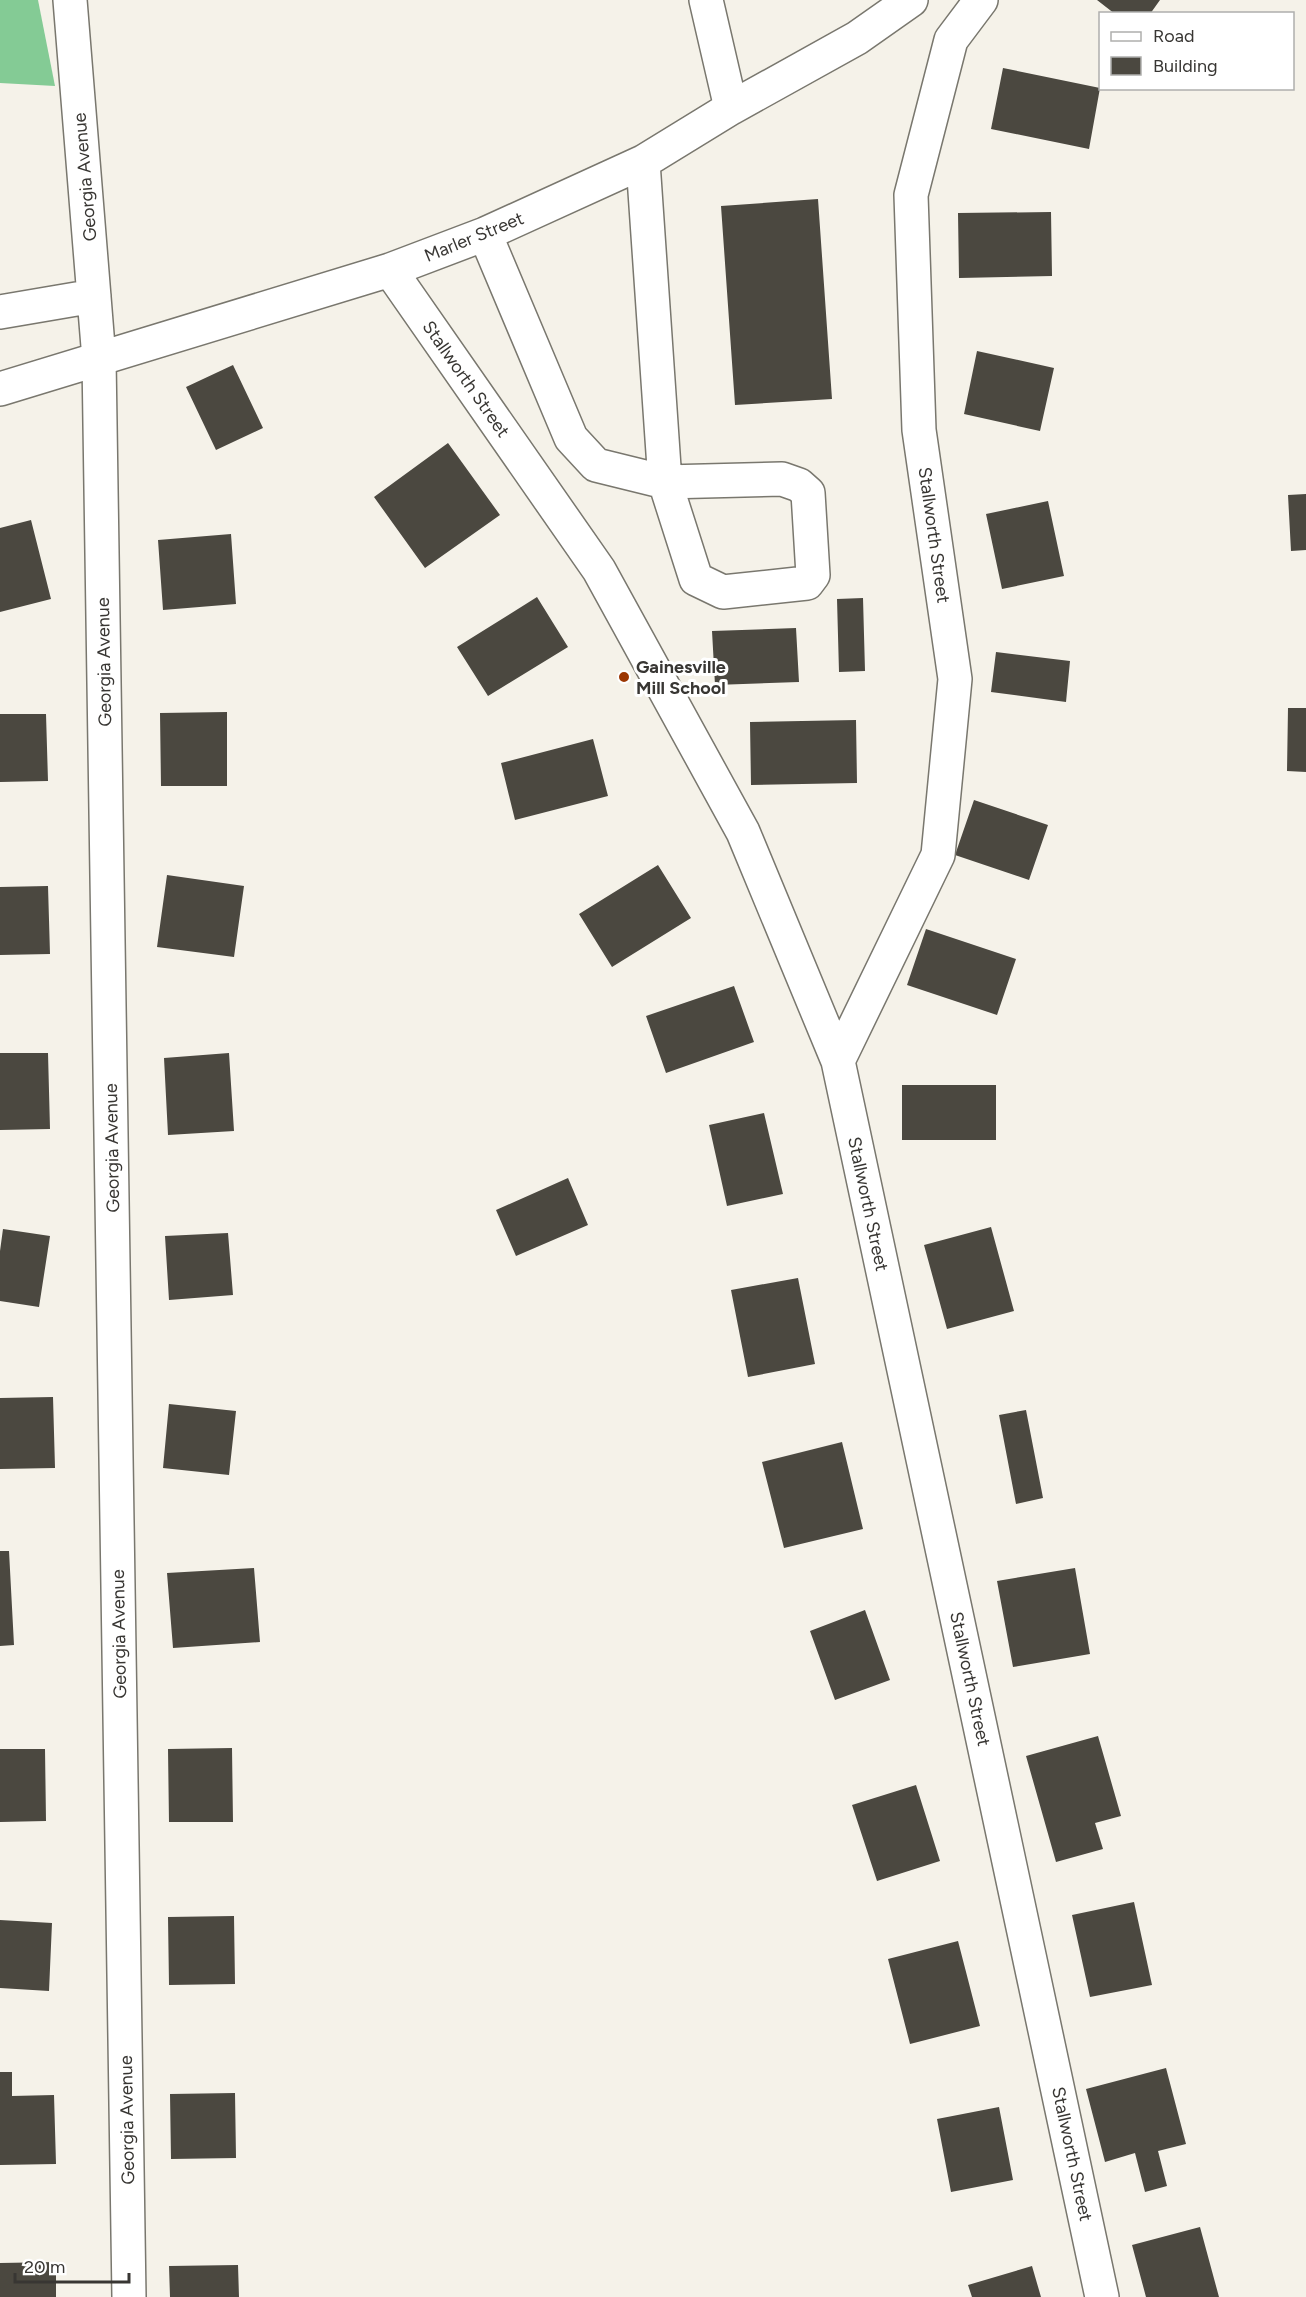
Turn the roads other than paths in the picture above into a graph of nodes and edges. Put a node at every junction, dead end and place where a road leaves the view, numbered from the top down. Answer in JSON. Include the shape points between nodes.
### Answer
{"nodes":[{"id":1,"x":70,"y":0,"type":"edge"},
{"id":2,"x":706,"y":0,"type":"edge"},
{"id":3,"x":911,"y":0,"type":"edge"},
{"id":4,"x":981,"y":0,"type":"edge"},
{"id":5,"x":730,"y":108,"type":"junction"},
{"id":6,"x":643,"y":162,"type":"junction"},
{"id":7,"x":485,"y":234,"type":"junction"},
{"id":8,"x":390,"y":270,"type":"junction"},
{"id":9,"x":94,"y":296,"type":"junction"},
{"id":10,"x":0,"y":312,"type":"edge"},
{"id":11,"x":99,"y":359,"type":"junction"},
{"id":12,"x":0,"y":388,"type":"edge"},
{"id":13,"x":665,"y":482,"type":"junction"},
{"id":14,"x":838,"y":1061,"type":"junction"},
{"id":15,"x":129,"y":2297,"type":"edge"},
{"id":16,"x":1102,"y":2297,"type":"edge"}],
"edges":[{"from":1,"to":9,"type":"street","name":"Georgia Avenue"},
{"from":2,"to":5,"type":"street"},
{"from":3,"to":5,"type":"street","name":"Marler Street","via":[[857,38]]},
{"from":4,"to":14,"type":"street","name":"Stallworth Street","via":[[951,40],[911,195],[919,430],[955,679],[938,855]]},
{"from":5,"to":6,"type":"street","name":"Marler Street"},
{"from":6,"to":7,"type":"street","name":"Marler Street"},
{"from":6,"to":13,"type":"street"},
{"from":7,"to":8,"type":"street","name":"Marler Street"},
{"from":7,"to":13,"type":"street","via":[[571,438],[596,465]]},
{"from":8,"to":11,"type":"street","name":"Marler Street"},
{"from":8,"to":14,"type":"street","name":"Stallworth Street","via":[[599,570],[743,832]]},
{"from":9,"to":10,"type":"street"},
{"from":9,"to":11,"type":"street","name":"Georgia Avenue"},
{"from":11,"to":12,"type":"street","name":"Marler Street"},
{"from":11,"to":15,"type":"street","name":"Georgia Avenue"},
{"from":13,"to":13,"type":"street","via":[[696,579],[723,592],[807,582],[813,574],[808,493],[799,485],[782,479]]},
{"from":14,"to":16,"type":"street","name":"Stallworth Street"}]}
